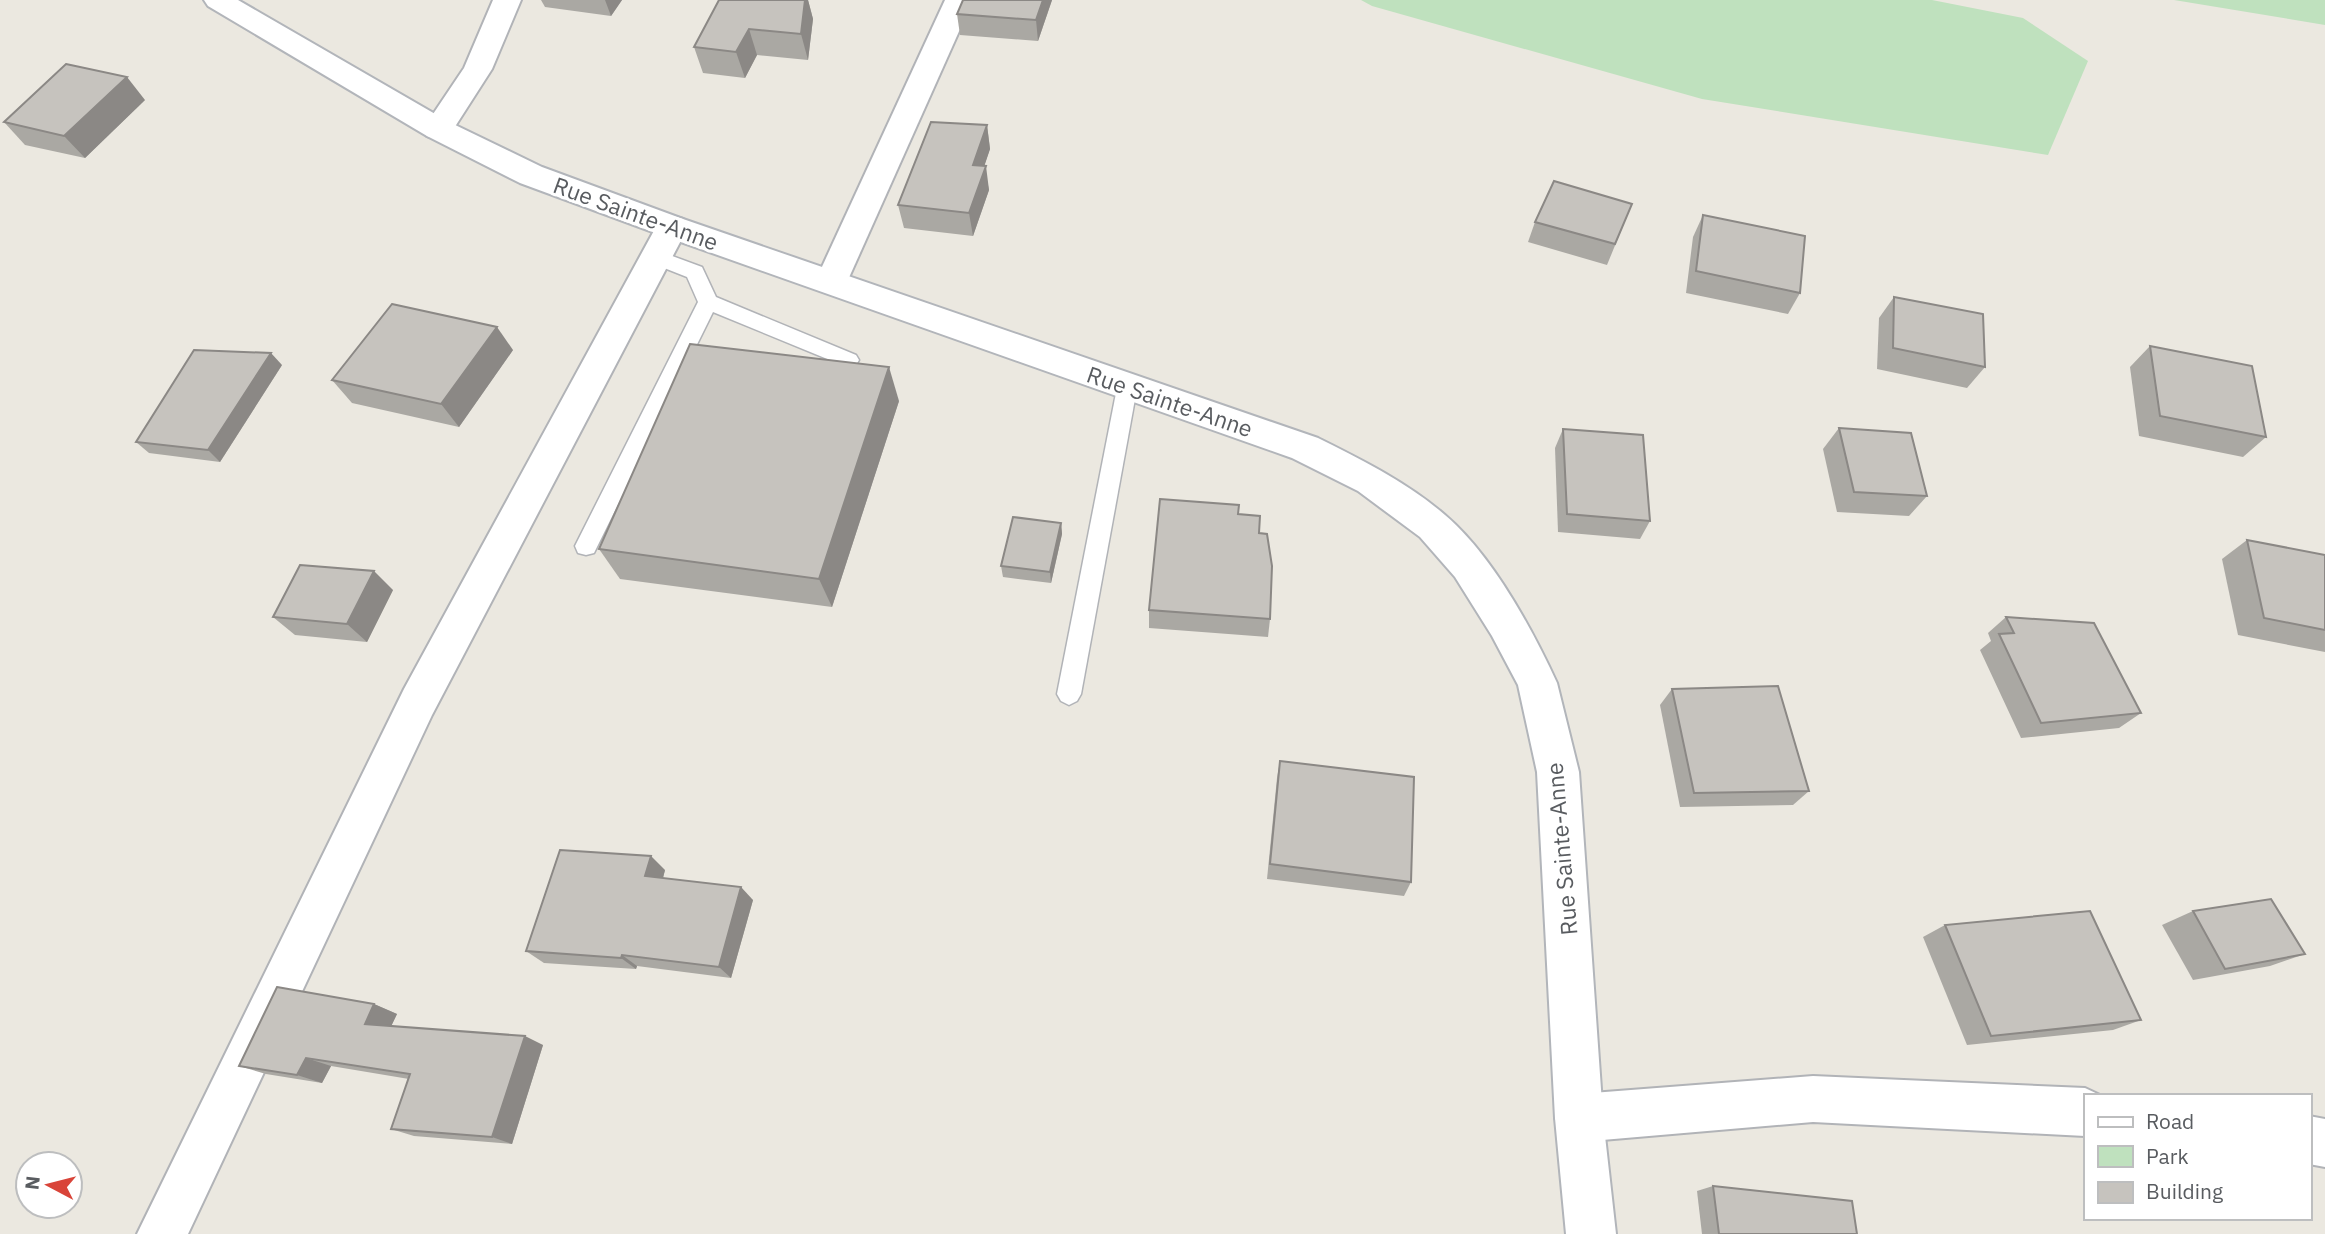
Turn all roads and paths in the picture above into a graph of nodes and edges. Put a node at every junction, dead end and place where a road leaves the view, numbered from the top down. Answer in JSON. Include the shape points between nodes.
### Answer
{"nodes":[{"id":1,"x":218,"y":0,"type":"edge"},
{"id":2,"x":507,"y":0,"type":"edge"},
{"id":3,"x":959,"y":0,"type":"edge"},
{"id":4,"x":438,"y":129,"type":"junction"},
{"id":5,"x":664,"y":242,"type":"junction"},
{"id":6,"x":831,"y":282,"type":"junction"},
{"id":7,"x":708,"y":302,"type":"junction"},
{"id":8,"x":849,"y":360,"type":"edge"},
{"id":9,"x":1127,"y":388,"type":"junction"},
{"id":10,"x":586,"y":546,"type":"dead end"},
{"id":11,"x":1069,"y":695,"type":"dead end"},
{"id":12,"x":2084,"y":1112,"type":"edge"},
{"id":13,"x":1579,"y":1118,"type":"junction"},
{"id":14,"x":162,"y":1234,"type":"edge"},
{"id":15,"x":1591,"y":1234,"type":"edge"}],
"edges":[{"from":1,"to":4,"type":"main road","name":"Rue Sainte-Anne"},
{"from":2,"to":4,"type":"main road","via":[[478,69]]},
{"from":3,"to":6,"type":"main road"},
{"from":4,"to":5,"type":"main road","name":"Rue Sainte-Anne"},
{"from":5,"to":6,"type":"main road","name":"Rue Sainte-Anne"},
{"from":5,"to":7,"type":"lane","via":[[695,272]]},
{"from":5,"to":14,"type":"main road","via":[[418,702]]},
{"from":6,"to":9,"type":"main road","name":"Rue Sainte-Anne"},
{"from":7,"to":8,"type":"lane"},
{"from":7,"to":10,"type":"lane"},
{"from":9,"to":11,"type":"lane"},
{"from":9,"to":13,"type":"main road","name":"Rue Sainte-Anne","via":[[1305,448],[1371,481],[1433,526],[1468,566],[1506,624],[1537,683],[1558,772]]},
{"from":12,"to":13,"type":"main road","via":[[1813,1099]]},
{"from":13,"to":15,"type":"main road","name":"Rue Sainte-Anne"}]}
